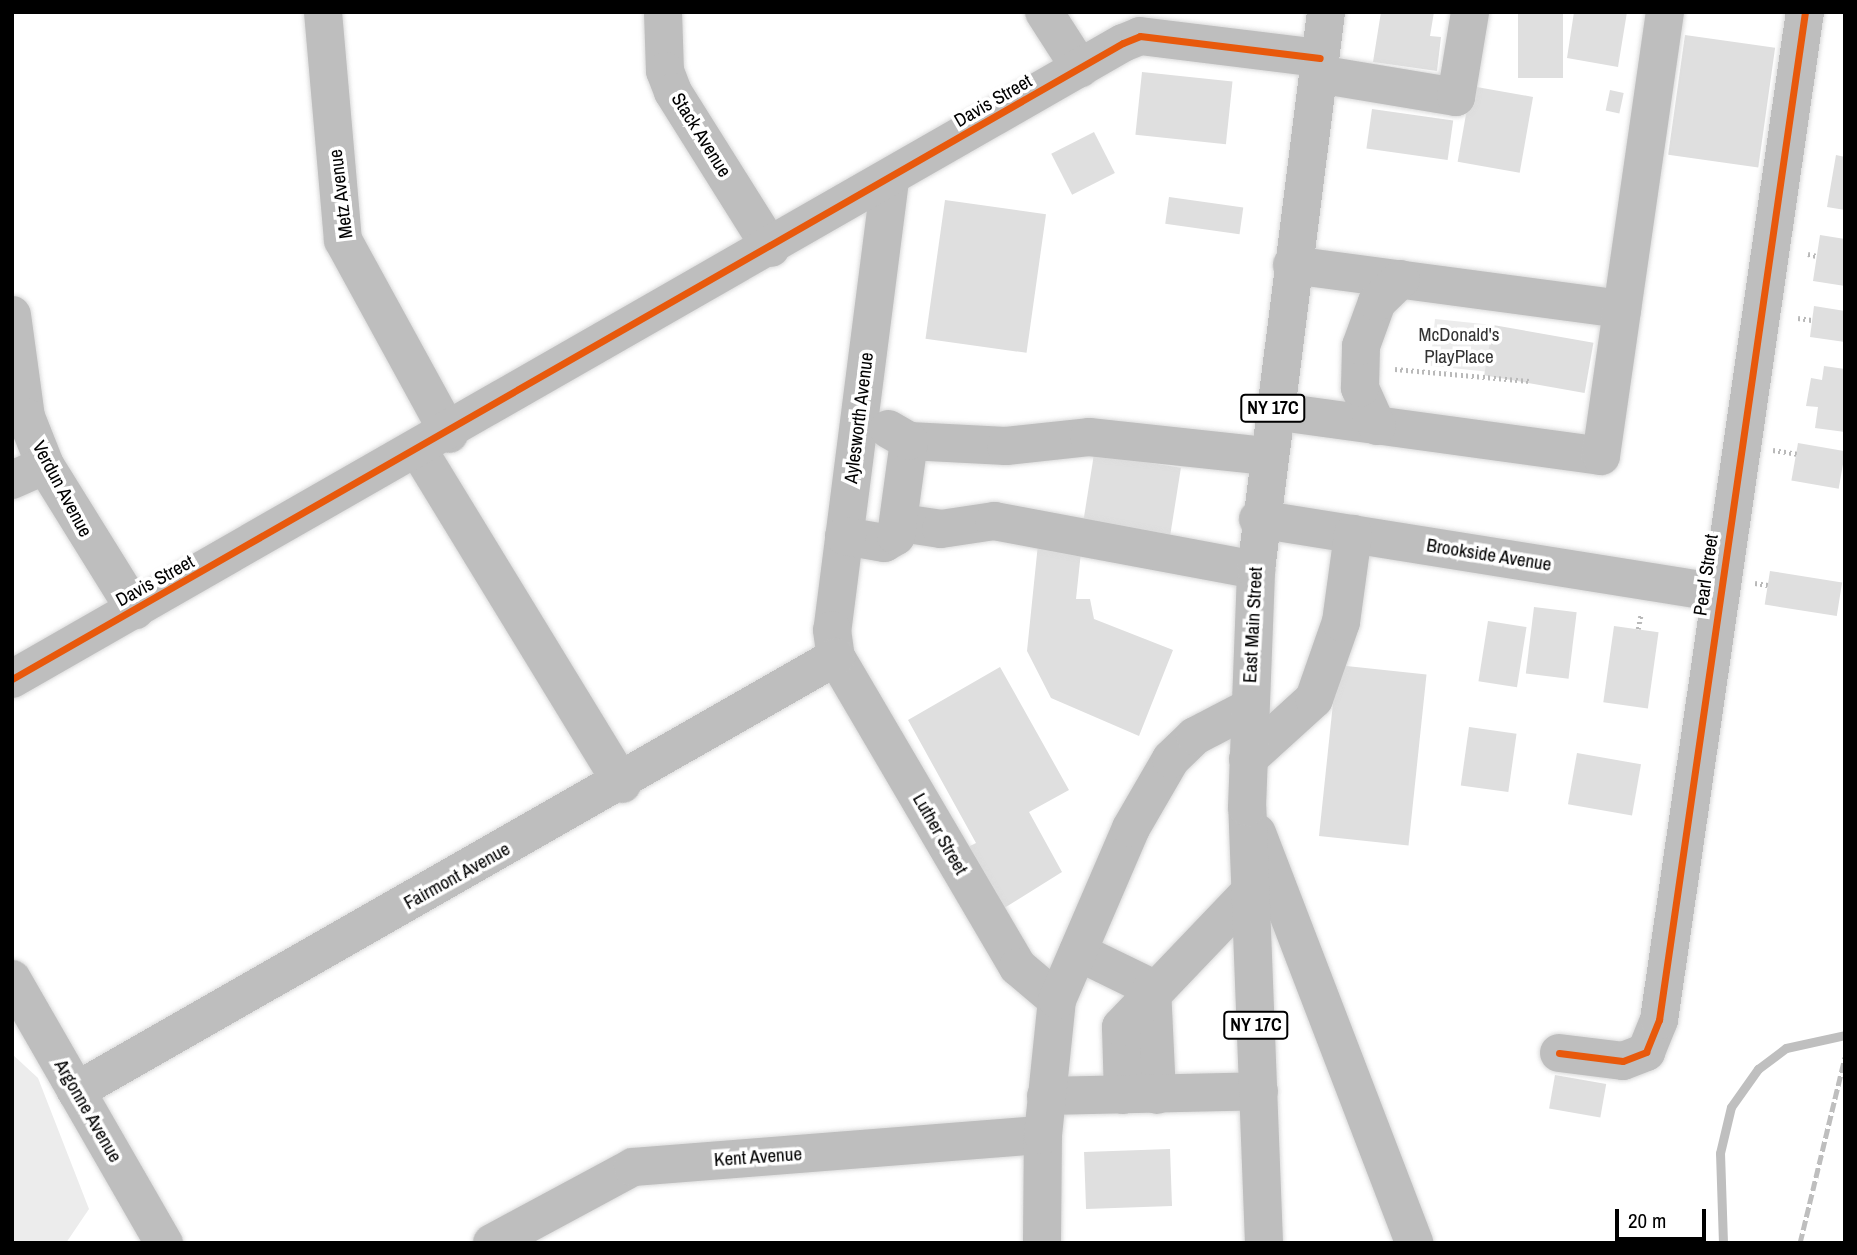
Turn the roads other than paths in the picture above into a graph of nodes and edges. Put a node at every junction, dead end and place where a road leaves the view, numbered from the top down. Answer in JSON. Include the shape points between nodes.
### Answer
{"nodes":[{"id":1,"x":323,"y":12,"type":"edge"},
{"id":2,"x":663,"y":12,"type":"edge"},
{"id":3,"x":1044,"y":12,"type":"edge"},
{"id":4,"x":1326,"y":12,"type":"edge"},
{"id":5,"x":1470,"y":12,"type":"edge"},
{"id":6,"x":1665,"y":12,"type":"edge"},
{"id":7,"x":1805,"y":12,"type":"edge"},
{"id":8,"x":1319,"y":66,"type":"junction"},
{"id":9,"x":1080,"y":68,"type":"junction"},
{"id":10,"x":890,"y":180,"type":"junction"},
{"id":11,"x":771,"y":248,"type":"junction"},
{"id":12,"x":1292,"y":265,"type":"junction"},
{"id":13,"x":1401,"y":279,"type":"junction"},
{"id":14,"x":1622,"y":309,"type":"junction"},
{"id":15,"x":12,"y":315,"type":"edge"},
{"id":16,"x":1273,"y":411,"type":"junction"},
{"id":17,"x":859,"y":425,"type":"junction"},
{"id":18,"x":1377,"y":426,"type":"junction"},
{"id":19,"x":909,"y":441,"type":"junction"},
{"id":20,"x":434,"y":442,"type":"junction"},
{"id":21,"x":1267,"y":456,"type":"junction"},
{"id":22,"x":29,"y":473,"type":"edge"},
{"id":23,"x":1258,"y":519,"type":"junction"},
{"id":24,"x":901,"y":523,"type":"junction"},
{"id":25,"x":1353,"y":534,"type":"junction"},
{"id":26,"x":844,"y":536,"type":"junction"},
{"id":27,"x":1256,"y":570,"type":"junction"},
{"id":28,"x":1720,"y":593,"type":"junction"},
{"id":29,"x":135,"y":610,"type":"junction"},
{"id":30,"x":836,"y":657,"type":"junction"},
{"id":31,"x":12,"y":679,"type":"edge"},
{"id":32,"x":1249,"y":708,"type":"junction"},
{"id":33,"x":1248,"y":759,"type":"junction"},
{"id":34,"x":622,"y":784,"type":"junction"},
{"id":35,"x":1247,"y":807,"type":"junction"},
{"id":36,"x":1250,"y":892,"type":"junction"},
{"id":37,"x":1078,"y":952,"type":"junction"},
{"id":38,"x":12,"y":979,"type":"edge"},
{"id":39,"x":1152,"y":988,"type":"junction"},
{"id":40,"x":1057,"y":1000,"type":"junction"},
{"id":41,"x":1559,"y":1053,"type":"dead end"},
{"id":42,"x":76,"y":1091,"type":"junction"},
{"id":43,"x":1259,"y":1091,"type":"junction"},
{"id":44,"x":1140,"y":1095,"type":"junction"},
{"id":45,"x":1046,"y":1096,"type":"junction"},
{"id":46,"x":1043,"y":1135,"type":"junction"},
{"id":47,"x":164,"y":1243,"type":"edge"},
{"id":48,"x":492,"y":1243,"type":"edge"},
{"id":49,"x":1042,"y":1243,"type":"edge"},
{"id":50,"x":1264,"y":1243,"type":"edge"},
{"id":51,"x":1414,"y":1243,"type":"edge"}],
"edges":[{"from":1,"to":20,"type":"street","name":"Metz Avenue","via":[[343,240]]},
{"from":2,"to":11,"type":"street","name":"Stack Avenue","via":[[665,71],[673,92]]},
{"from":3,"to":9,"type":"street"},
{"from":4,"to":8,"type":"street","name":"East Main Street","number":"NY 17C"},
{"from":5,"to":8,"type":"street","name":"Davis Street","via":[[1455,97]]},
{"from":6,"to":14,"type":"street"},
{"from":7,"to":28,"type":"street","name":"Pearl Street"},
{"from":8,"to":9,"type":"street","name":"Davis Street","via":[[1140,36]]},
{"from":8,"to":12,"type":"street","name":"East Main Street","number":"NY 17C"},
{"from":9,"to":10,"type":"street","name":"Davis Street"},
{"from":10,"to":11,"type":"street","name":"Davis Street"},
{"from":10,"to":17,"type":"street","name":"Aylesworth Avenue"},
{"from":11,"to":20,"type":"street","name":"Davis Street"},
{"from":12,"to":13,"type":"street"},
{"from":12,"to":16,"type":"street","name":"East Main Street","number":"NY 17C"},
{"from":13,"to":14,"type":"street"},
{"from":13,"to":18,"type":"street","via":[[1377,302],[1361,346],[1360,388]]},
{"from":14,"to":18,"type":"street","via":[[1601,456]]},
{"from":15,"to":22,"type":"street","name":"Verdun Avenue"},
{"from":16,"to":18,"type":"street"},
{"from":16,"to":21,"type":"street","name":"East Main Street","number":"NY 17C"},
{"from":17,"to":19,"type":"street","via":[[893,430]]},
{"from":17,"to":26,"type":"street","name":"Aylesworth Avenue"},
{"from":19,"to":21,"type":"street","via":[[1006,446],[1089,437]]},
{"from":19,"to":24,"type":"street"},
{"from":20,"to":29,"type":"street","name":"Davis Street"},
{"from":20,"to":34,"type":"street","name":"Metz Avenue"},
{"from":21,"to":23,"type":"street","name":"East Main Street","number":"NY 17C"},
{"from":22,"to":29,"type":"street","name":"Verdun Avenue"},
{"from":23,"to":25,"type":"street","name":"Brookside Avenue"},
{"from":23,"to":27,"type":"street","name":"East Main Street","number":"NY 17C"},
{"from":24,"to":26,"type":"street","via":[[896,536],[884,543]]},
{"from":24,"to":27,"type":"street","via":[[941,529],[993,521]]},
{"from":25,"to":28,"type":"street","name":"Brookside Avenue"},
{"from":25,"to":33,"type":"street","via":[[1341,622],[1314,699]]},
{"from":26,"to":30,"type":"street","name":"Aylesworth Avenue","via":[[832,630]]},
{"from":27,"to":32,"type":"street","name":"East Main Street","number":"NY 17C"},
{"from":28,"to":41,"type":"street","name":"Pearl Street","via":[[1659,1020],[1646,1052],[1623,1061]]},
{"from":29,"to":31,"type":"street","name":"Davis Street"},
{"from":30,"to":34,"type":"street","name":"Fairmont Avenue"},
{"from":30,"to":40,"type":"street","name":"Luther Street","via":[[1018,967]]},
{"from":32,"to":33,"type":"street","name":"East Main Street","number":"NY 17C"},
{"from":32,"to":37,"type":"street","via":[[1195,736],[1171,759],[1131,828]]},
{"from":33,"to":35,"type":"street","name":"East Main Street","number":"NY 17C"},
{"from":34,"to":42,"type":"street","name":"Fairmont Avenue"},
{"from":35,"to":36,"type":"street","name":"East Main Street","number":"NY 17C"},
{"from":35,"to":51,"type":"street"},
{"from":36,"to":39,"type":"street"},
{"from":36,"to":43,"type":"street","name":"East Main Street","number":"NY 17C"},
{"from":37,"to":39,"type":"street"},
{"from":37,"to":40,"type":"street"},
{"from":38,"to":42,"type":"street","name":"Argonne Avenue"},
{"from":39,"to":44,"type":"street"},
{"from":40,"to":45,"type":"street"},
{"from":42,"to":47,"type":"street","name":"Argonne Avenue"},
{"from":43,"to":44,"type":"street"},
{"from":43,"to":50,"type":"street","name":"East Main Street","number":"NY 17C"},
{"from":44,"to":45,"type":"street"},
{"from":45,"to":46,"type":"street"},
{"from":46,"to":48,"type":"street","name":"Kent Avenue","via":[[633,1167]]},
{"from":46,"to":49,"type":"street"}]}
